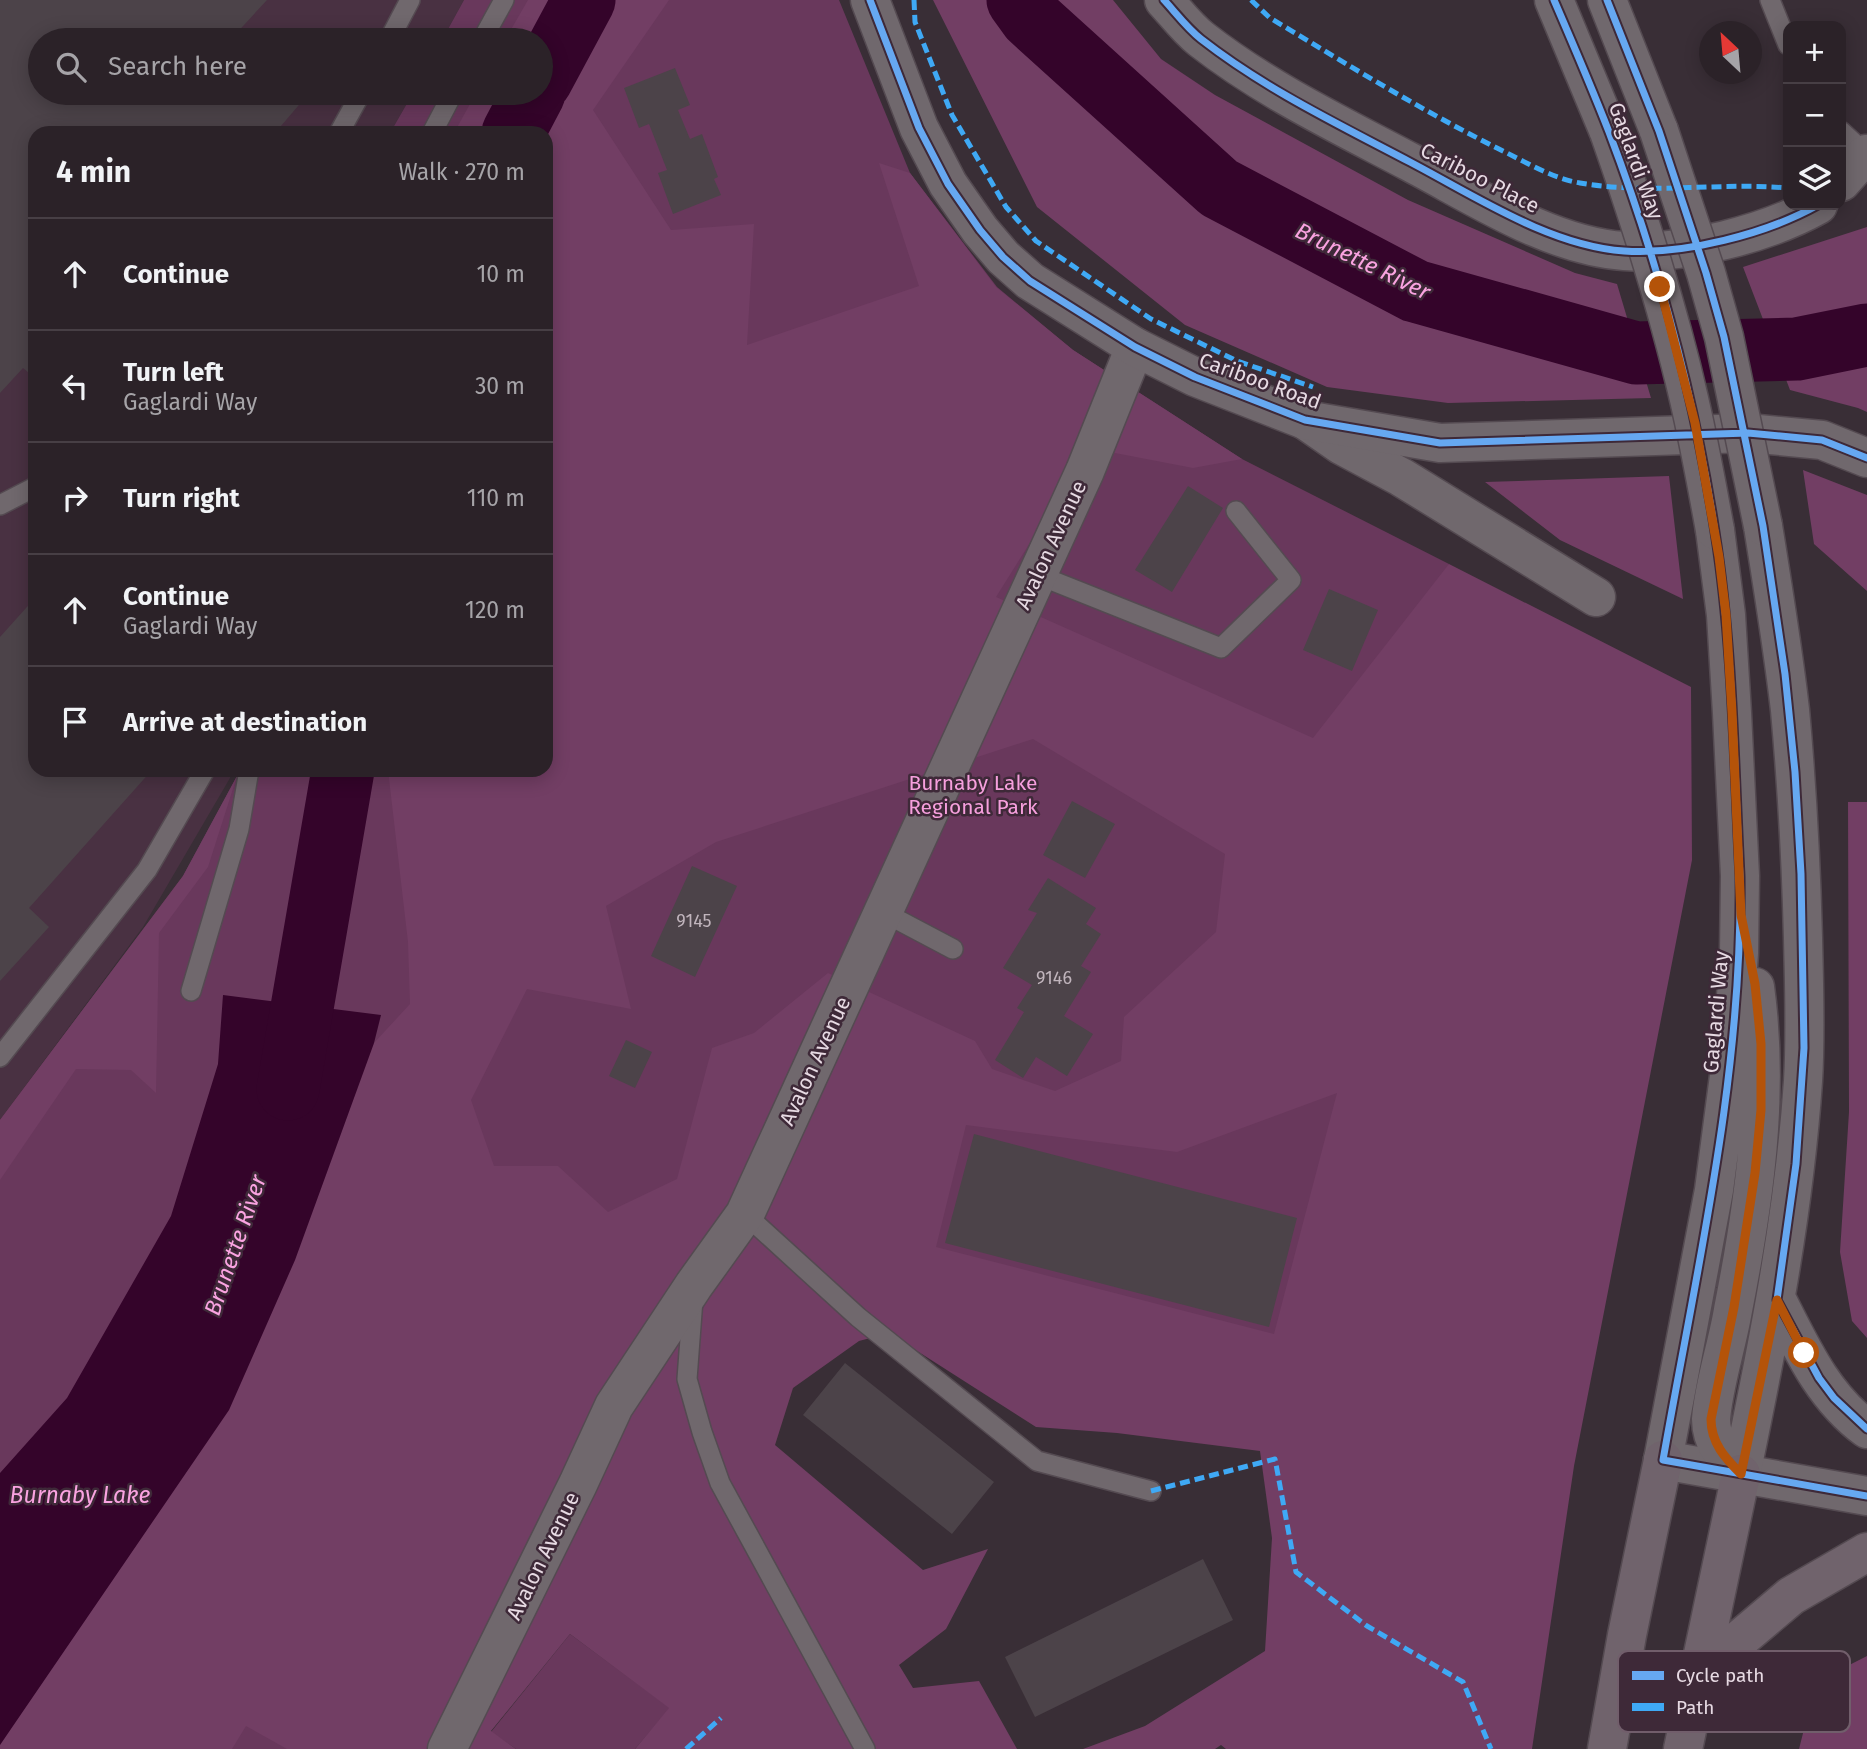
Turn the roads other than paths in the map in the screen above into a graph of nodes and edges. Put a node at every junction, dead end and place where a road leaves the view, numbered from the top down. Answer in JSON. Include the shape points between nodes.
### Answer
{"nodes":[{"id":1,"x":410,"y":0,"type":"edge"},
{"id":2,"x":504,"y":0,"type":"edge"},
{"id":3,"x":870,"y":0,"type":"edge"},
{"id":4,"x":1164,"y":0,"type":"edge"},
{"id":5,"x":1555,"y":0,"type":"edge"},
{"id":6,"x":1607,"y":0,"type":"edge"},
{"id":7,"x":1770,"y":0,"type":"edge"},
{"id":8,"x":395,"y":28,"type":"edge"},
{"id":9,"x":489,"y":28,"type":"edge"},
{"id":10,"x":1783,"y":32,"type":"edge"},
{"id":11,"x":354,"y":105,"type":"edge"},
{"id":12,"x":447,"y":105,"type":"edge"},
{"id":13,"x":343,"y":126,"type":"edge"},
{"id":14,"x":436,"y":126,"type":"edge"},
{"id":15,"x":1853,"y":142,"type":"edge"},
{"id":16,"x":1846,"y":165,"type":"edge"},
{"id":17,"x":1808,"y":210,"type":"edge"},
{"id":18,"x":1135,"y":347,"type":"junction"},
{"id":19,"x":1305,"y":420,"type":"junction"},
{"id":20,"x":1867,"y":457,"type":"edge"},
{"id":21,"x":28,"y":491,"type":"edge"},
{"id":22,"x":0,"y":505,"type":"edge"},
{"id":23,"x":1236,"y":511,"type":"dead end"},
{"id":24,"x":1038,"y":575,"type":"junction"},
{"id":25,"x":1596,"y":597,"type":"dead end"},
{"id":26,"x":201,"y":777,"type":"edge"},
{"id":27,"x":248,"y":777,"type":"edge"},
{"id":28,"x":883,"y":912,"type":"junction"},
{"id":29,"x":1741,"y":915,"type":"junction"},
{"id":30,"x":953,"y":949,"type":"dead end"},
{"id":31,"x":191,"y":991,"type":"dead end"},
{"id":32,"x":0,"y":1057,"type":"edge"},
{"id":33,"x":745,"y":1214,"type":"junction"},
{"id":34,"x":694,"y":1285,"type":"junction"},
{"id":35,"x":1777,"y":1300,"type":"junction"},
{"id":36,"x":1867,"y":1429,"type":"edge"},
{"id":37,"x":1663,"y":1460,"type":"junction"},
{"id":38,"x":1741,"y":1474,"type":"junction"},
{"id":39,"x":1151,"y":1491,"type":"dead end"},
{"id":40,"x":1867,"y":1496,"type":"edge"},
{"id":41,"x":1867,"y":1552,"type":"edge"},
{"id":42,"x":1624,"y":1651,"type":"edge"},
{"id":43,"x":1705,"y":1651,"type":"edge"},
{"id":44,"x":1726,"y":1651,"type":"edge"},
{"id":45,"x":1618,"y":1686,"type":"edge"},
{"id":46,"x":447,"y":1749,"type":"edge"},
{"id":47,"x":865,"y":1749,"type":"edge"},
{"id":48,"x":1607,"y":1749,"type":"edge"}],
"edges":[{"from":1,"to":8,"type":"lane"},
{"from":2,"to":9,"type":"lane"},
{"from":3,"to":18,"type":"street","name":"Cariboo Road","via":[[919,128],[948,184],[980,230],[1030,281]]},
{"from":4,"to":17,"type":"street","name":"Cariboo Place","via":[[1198,36],[1282,94],[1475,197],[1560,236],[1623,251],[1671,249],[1752,232]]},
{"from":5,"to":29,"type":"street","name":"Gaglardi Way","bridge":true,"via":[[1609,132],[1650,253],[1695,423],[1726,615]]},
{"from":6,"to":35,"type":"street","name":"Gaglardi Way","bridge":true,"via":[[1660,131],[1721,326],[1763,526],[1783,652],[1795,772],[1804,998],[1798,1145]]},
{"from":7,"to":10,"type":"lane"},
{"from":11,"to":13,"type":"lane"},
{"from":12,"to":14,"type":"lane"},
{"from":15,"to":16,"type":"street"},
{"from":18,"to":19,"type":"street","name":"Cariboo Road","via":[[1195,377]]},
{"from":18,"to":24,"type":"street","name":"Avalon Avenue"},
{"from":19,"to":20,"type":"street","name":"Cariboo Road","via":[[1440,443],[1748,433],[1822,439]]},
{"from":19,"to":25,"type":"street"},
{"from":21,"to":22,"type":"lane"},
{"from":23,"to":24,"type":"lane","via":[[1291,580],[1221,648]]},
{"from":24,"to":28,"type":"street","name":"Avalon Avenue"},
{"from":26,"to":32,"type":"lane","via":[[147,870]]},
{"from":27,"to":31,"type":"lane","via":[[239,830]]},
{"from":28,"to":30,"type":"lane"},
{"from":28,"to":33,"type":"street","name":"Avalon Avenue"},
{"from":29,"to":37,"type":"street","name":"Gaglardi Way","via":[[1734,1028],[1717,1167]]},
{"from":29,"to":38,"type":"street","via":[[1759,1020],[1761,1110],[1734,1307],[1711,1419],[1718,1447]]},
{"from":33,"to":34,"type":"street","name":"Avalon Avenue"},
{"from":33,"to":39,"type":"lane","via":[[858,1317],[1037,1461]]},
{"from":34,"to":46,"type":"street","name":"Avalon Avenue","via":[[614,1406]]},
{"from":34,"to":47,"type":"lane","via":[[687,1379],[720,1483]]},
{"from":35,"to":36,"type":"street","via":[[1819,1378]]},
{"from":35,"to":38,"type":"street","name":"Gaglardi Way"},
{"from":37,"to":38,"type":"street"},
{"from":37,"to":42,"type":"highway"},
{"from":38,"to":40,"type":"street"},
{"from":38,"to":43,"type":"highway"},
{"from":41,"to":44,"type":"highway","via":[[1791,1596]]},
{"from":45,"to":48,"type":"highway"}]}
